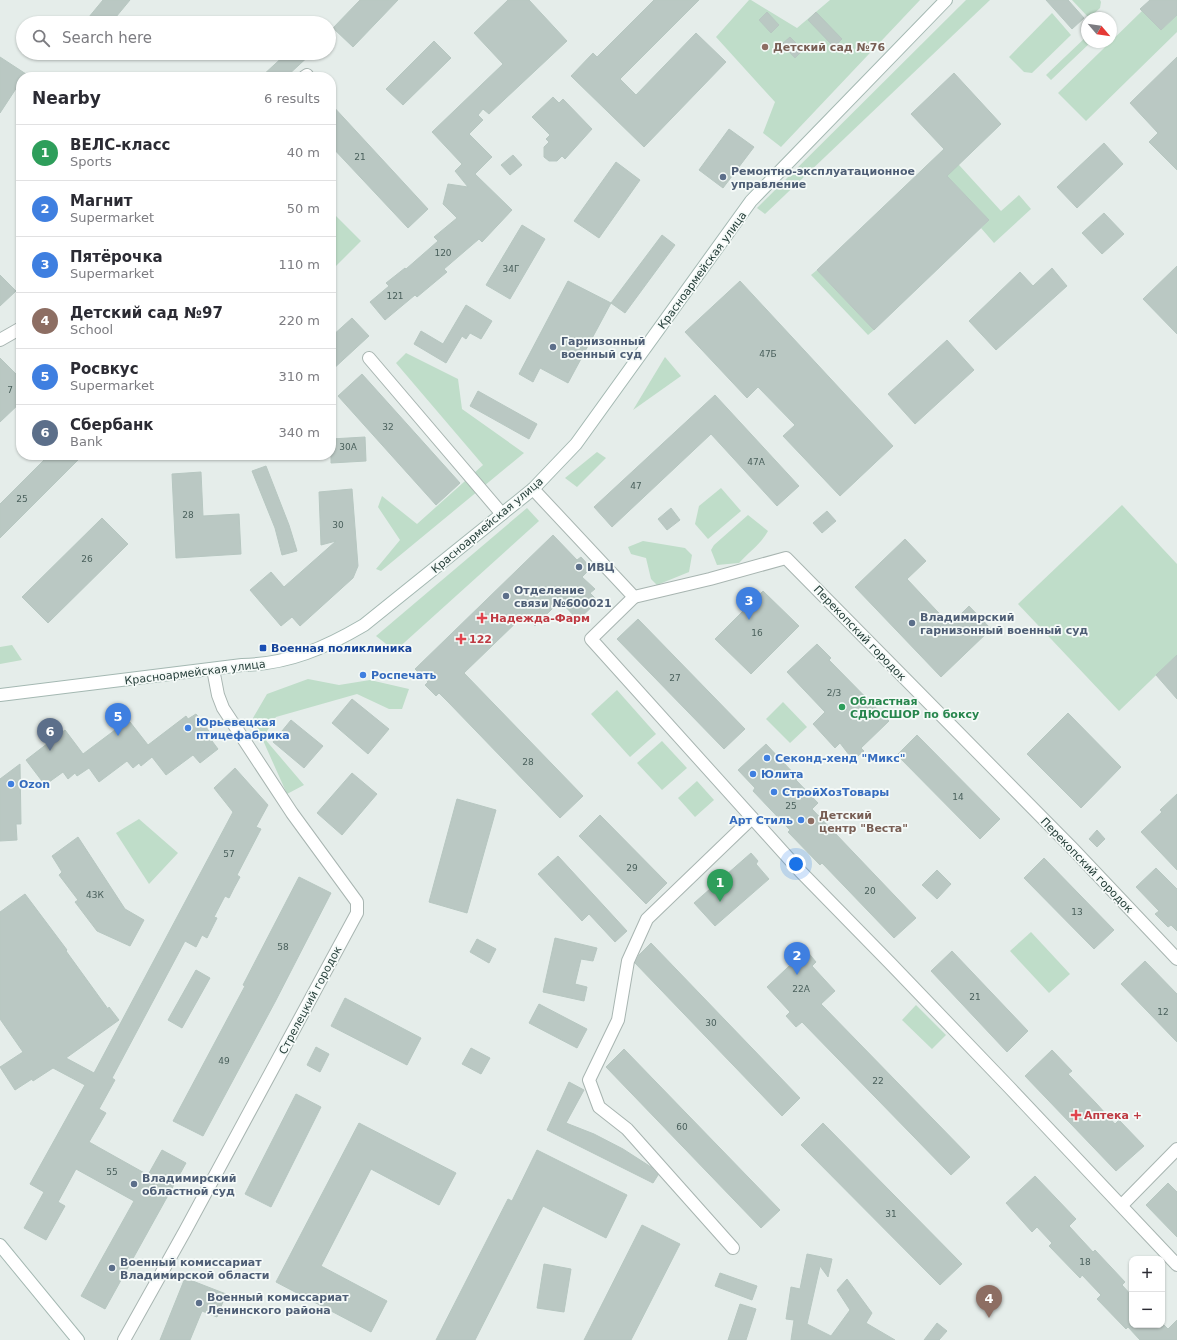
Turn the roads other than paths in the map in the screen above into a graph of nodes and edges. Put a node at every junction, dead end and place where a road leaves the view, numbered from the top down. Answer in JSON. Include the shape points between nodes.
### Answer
{"nodes":[{"id":1,"x":946,"y":0,"type":"edge"},
{"id":2,"x":16,"y":331,"type":"edge"},
{"id":3,"x":0,"y":340,"type":"edge"},
{"id":4,"x":369,"y":358,"type":"dead end"},
{"id":5,"x":533,"y":490,"type":"junction"},
{"id":6,"x":502,"y":514,"type":"junction"},
{"id":7,"x":634,"y":597,"type":"junction"},
{"id":8,"x":213,"y":669,"type":"junction"},
{"id":9,"x":0,"y":695,"type":"edge"},
{"id":10,"x":752,"y":818,"type":"junction"},
{"id":11,"x":1177,"y":959,"type":"edge"},
{"id":12,"x":1177,"y":1149,"type":"edge"},
{"id":13,"x":1122,"y":1205,"type":"junction"},
{"id":14,"x":0,"y":1245,"type":"edge"},
{"id":15,"x":733,"y":1248,"type":"dead end"},
{"id":16,"x":1177,"y":1265,"type":"edge"},
{"id":17,"x":78,"y":1340,"type":"edge"},
{"id":18,"x":124,"y":1340,"type":"edge"}],
"edges":[{"from":1,"to":5,"type":"street","name":"Красноармейская улица","via":[[751,201],[576,444]]},
{"from":2,"to":3,"type":"street"},
{"from":4,"to":6,"type":"street"},
{"from":5,"to":6,"type":"street","name":"Красноармейская улица"},
{"from":5,"to":7,"type":"street"},
{"from":6,"to":8,"type":"street","name":"Красноармейская улица","via":[[364,625],[337,640],[310,653],[278,662]]},
{"from":7,"to":10,"type":"street","via":[[591,639]]},
{"from":7,"to":11,"type":"street","name":"Перекопский городок","via":[[710,580],[786,558],[1073,848]]},
{"from":8,"to":9,"type":"street","name":"Красноармейская улица"},
{"from":8,"to":18,"type":"street","name":"Стрелецкий городок","via":[[223,708],[292,812],[358,902],[357,913]]},
{"from":10,"to":13,"type":"street"},
{"from":10,"to":15,"type":"street","via":[[647,920],[628,962],[618,1020],[589,1080],[599,1107],[627,1129]]},
{"from":12,"to":13,"type":"street"},
{"from":13,"to":16,"type":"street"},
{"from":14,"to":17,"type":"street"}]}
